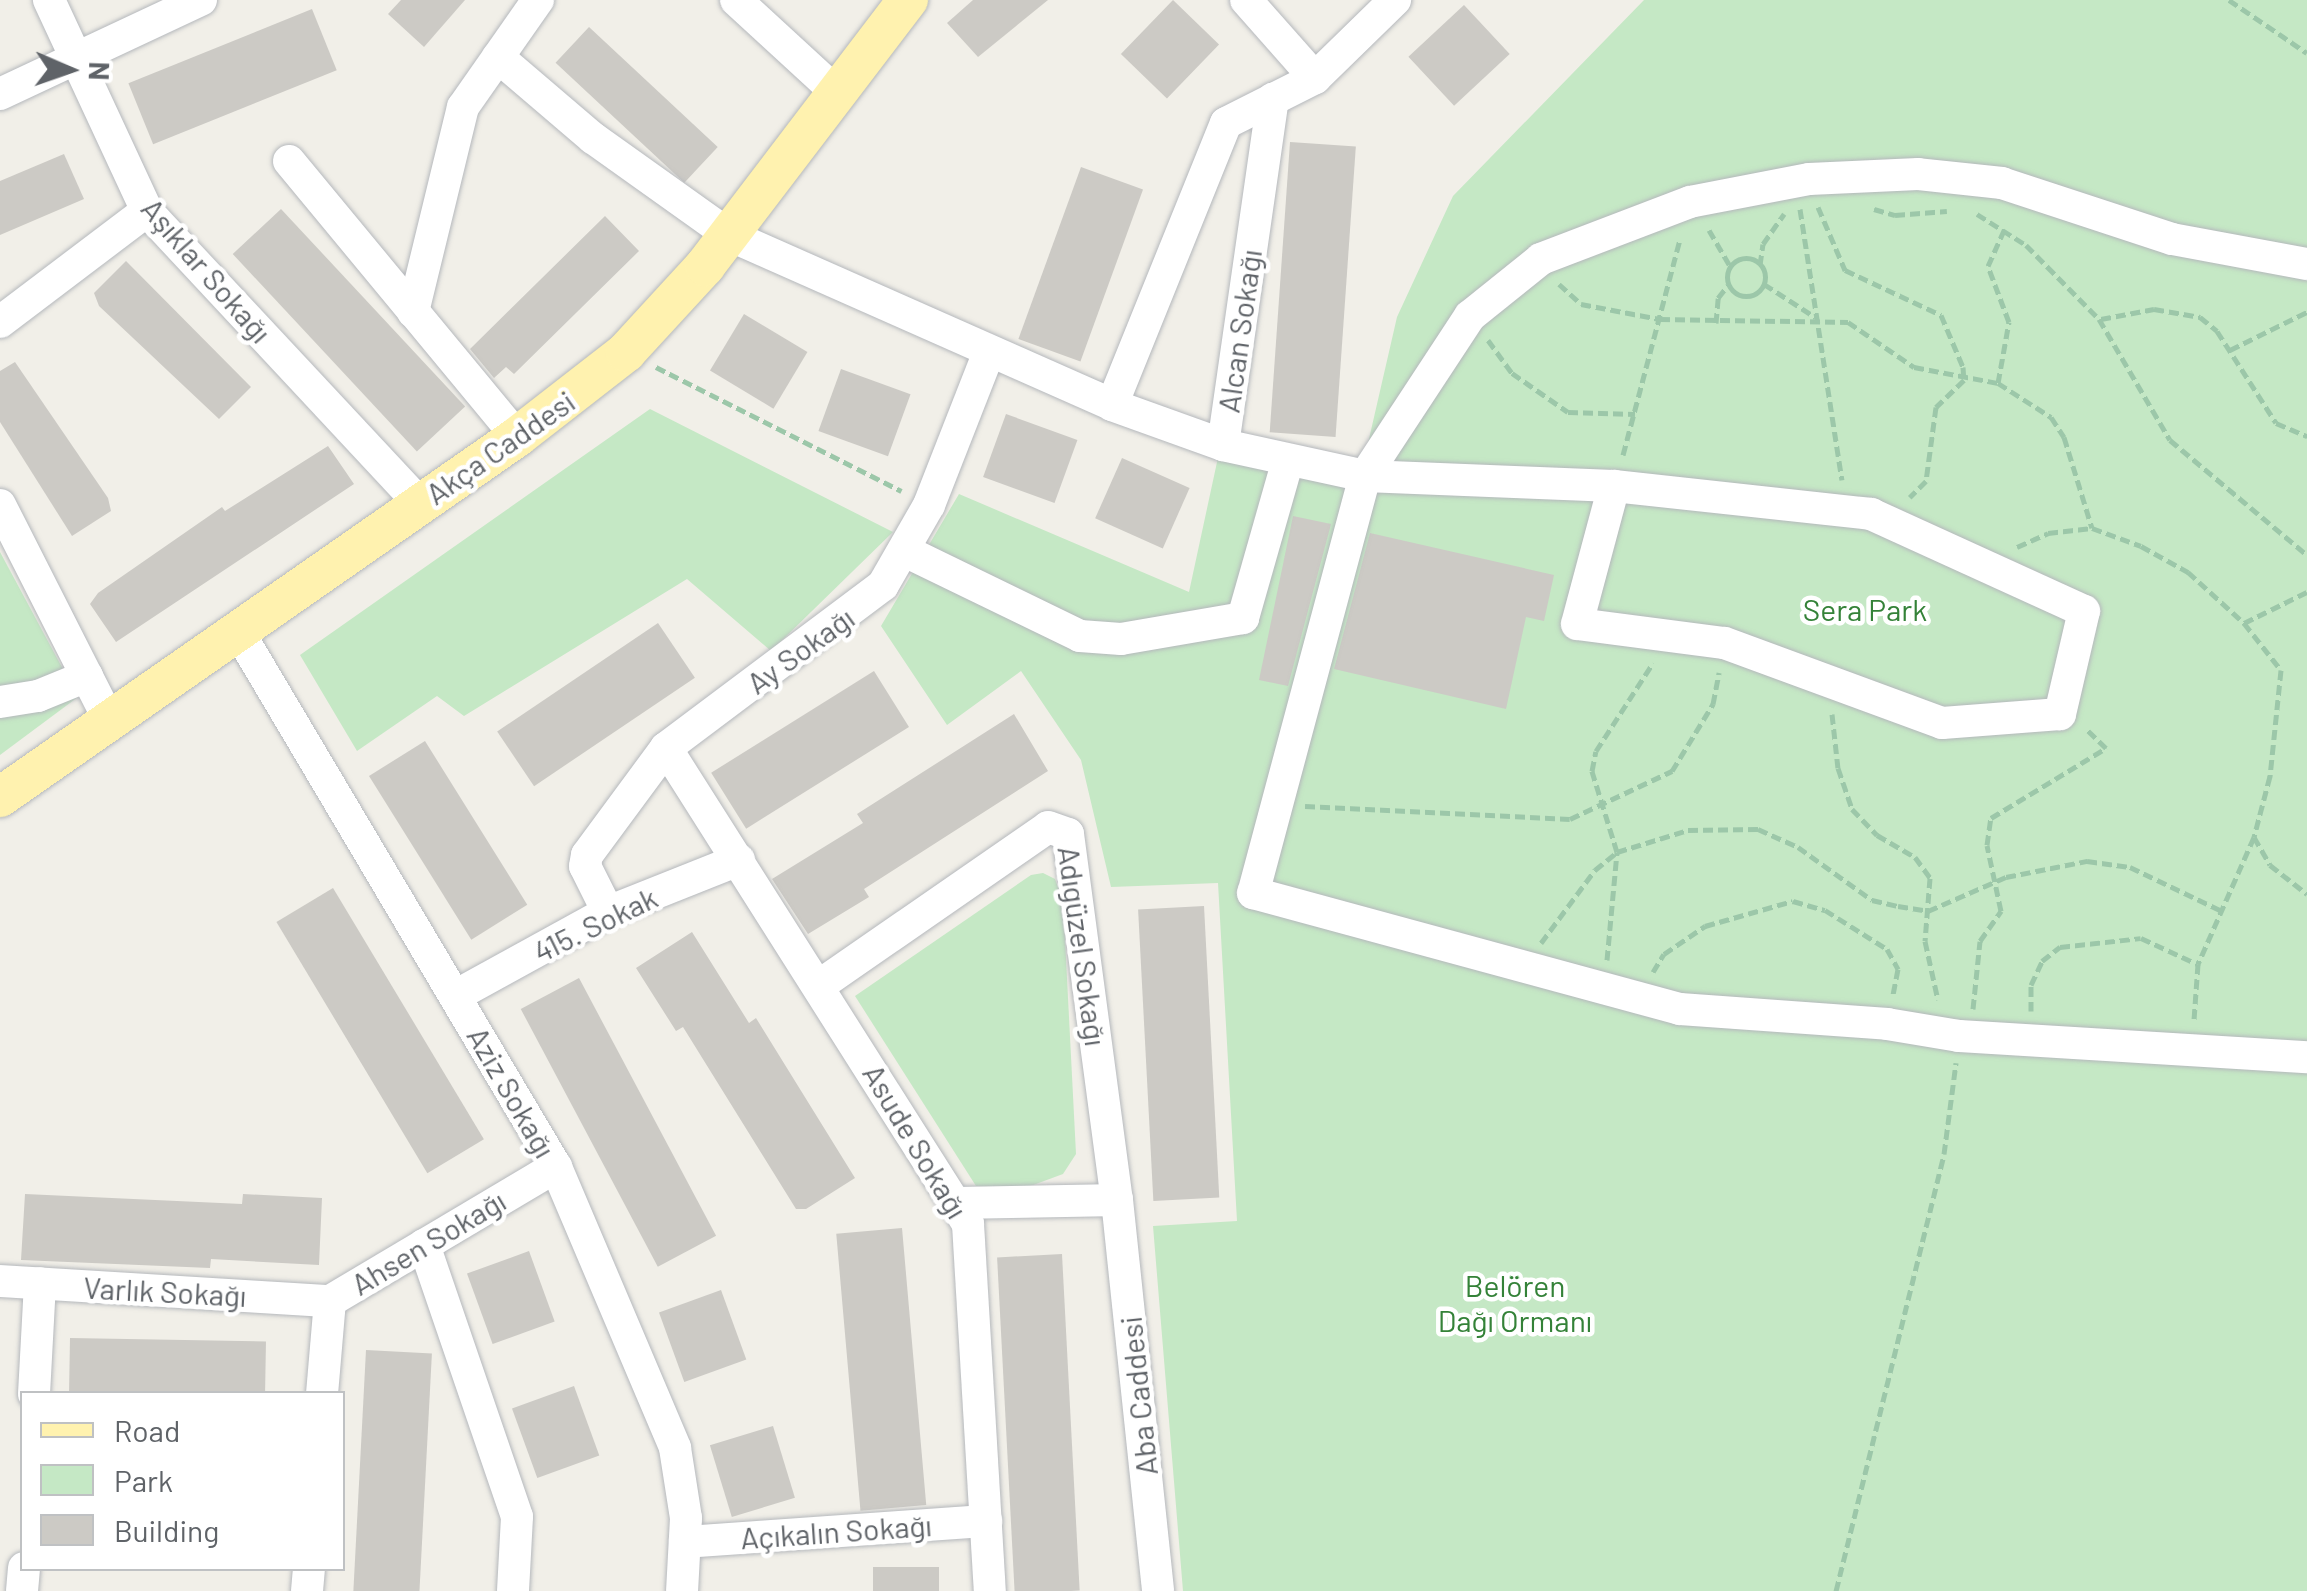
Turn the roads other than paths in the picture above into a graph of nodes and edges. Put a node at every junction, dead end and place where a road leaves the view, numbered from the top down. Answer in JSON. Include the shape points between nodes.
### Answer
{"nodes":[{"id":1,"x":49,"y":0,"type":"edge"},
{"id":2,"x":201,"y":0,"type":"edge"},
{"id":3,"x":538,"y":0,"type":"edge"},
{"id":4,"x":736,"y":0,"type":"edge"},
{"id":5,"x":908,"y":0,"type":"edge"},
{"id":6,"x":1246,"y":0,"type":"edge"},
{"id":7,"x":1395,"y":0,"type":"edge"},
{"id":8,"x":498,"y":56,"type":"junction"},
{"id":9,"x":74,"y":64,"type":"junction"},
{"id":10,"x":1315,"y":78,"type":"junction"},
{"id":11,"x":835,"y":91,"type":"junction"},
{"id":12,"x":0,"y":94,"type":"edge"},
{"id":13,"x":1272,"y":99,"type":"junction"},
{"id":14,"x":289,"y":161,"type":"dead end"},
{"id":15,"x":147,"y":211,"type":"junction"},
{"id":16,"x":729,"y":234,"type":"junction"},
{"id":17,"x":2307,"y":264,"type":"edge"},
{"id":18,"x":414,"y":312,"type":"junction"},
{"id":19,"x":0,"y":322,"type":"edge"},
{"id":20,"x":989,"y":352,"type":"junction"},
{"id":21,"x":1112,"y":405,"type":"junction"},
{"id":22,"x":516,"y":437,"type":"junction"},
{"id":23,"x":1223,"y":445,"type":"junction"},
{"id":24,"x":1288,"y":460,"type":"junction"},
{"id":25,"x":1366,"y":476,"type":"junction"},
{"id":26,"x":1614,"y":486,"type":"junction"},
{"id":27,"x":420,"y":504,"type":"junction"},
{"id":28,"x":0,"y":505,"type":"edge"},
{"id":29,"x":907,"y":552,"type":"junction"},
{"id":30,"x":238,"y":631,"type":"junction"},
{"id":31,"x":87,"y":676,"type":"junction"},
{"id":32,"x":0,"y":702,"type":"edge"},
{"id":33,"x":109,"y":720,"type":"junction"},
{"id":34,"x":666,"y":748,"type":"junction"},
{"id":35,"x":0,"y":796,"type":"edge"},
{"id":36,"x":739,"y":860,"type":"junction"},
{"id":37,"x":608,"y":912,"type":"junction"},
{"id":38,"x":820,"y":985,"type":"junction"},
{"id":39,"x":455,"y":996,"type":"junction"},
{"id":40,"x":2307,"y":1057,"type":"edge"},
{"id":41,"x":556,"y":1167,"type":"junction"},
{"id":42,"x":1117,"y":1200,"type":"junction"},
{"id":43,"x":960,"y":1203,"type":"junction"},
{"id":44,"x":424,"y":1245,"type":"junction"},
{"id":45,"x":0,"y":1281,"type":"edge"},
{"id":46,"x":40,"y":1283,"type":"junction"},
{"id":47,"x":330,"y":1301,"type":"junction"},
{"id":48,"x":34,"y":1391,"type":"edge"},
{"id":49,"x":322,"y":1391,"type":"edge"},
{"id":50,"x":986,"y":1521,"type":"junction"},
{"id":51,"x":685,"y":1542,"type":"junction"},
{"id":52,"x":513,"y":1591,"type":"edge"},
{"id":53,"x":682,"y":1591,"type":"edge"},
{"id":54,"x":990,"y":1591,"type":"edge"},
{"id":55,"x":1158,"y":1591,"type":"edge"}],
"edges":[{"from":1,"to":9,"type":"street","name":"Aşıklar Sokağı"},
{"from":2,"to":9,"type":"street"},
{"from":3,"to":8,"type":"street"},
{"from":4,"to":11,"type":"street"},
{"from":5,"to":11,"type":"main road","name":"Akça Caddesi"},
{"from":6,"to":10,"type":"street"},
{"from":7,"to":10,"type":"street"},
{"from":8,"to":16,"type":"street","name":"Alcan Sokağı","via":[[592,138]]},
{"from":8,"to":18,"type":"street","via":[[464,107]]},
{"from":9,"to":12,"type":"street"},
{"from":9,"to":15,"type":"street","name":"Aşıklar Sokağı"},
{"from":10,"to":13,"type":"street"},
{"from":11,"to":16,"type":"main road","name":"Akça Caddesi"},
{"from":13,"to":21,"type":"street","via":[[1226,122]]},
{"from":13,"to":23,"type":"street","name":"Alcan Sokağı"},
{"from":14,"to":18,"type":"street"},
{"from":15,"to":19,"type":"street"},
{"from":15,"to":27,"type":"street","name":"Aşıklar Sokağı"},
{"from":16,"to":20,"type":"street","name":"Alcan Sokağı"},
{"from":16,"to":22,"type":"main road","name":"Akça Caddesi","via":[[626,352]]},
{"from":17,"to":25,"type":"street","via":[[2172,239],[2002,183],[1918,174],[1798,194],[1690,202],[1541,260],[1470,316]]},
{"from":18,"to":22,"type":"street"},
{"from":20,"to":21,"type":"street","name":"Alcan Sokağı"},
{"from":20,"to":29,"type":"street","name":"Ay Sokağı"},
{"from":21,"to":23,"type":"street","name":"Alcan Sokağı"},
{"from":22,"to":27,"type":"main road","name":"Akça Caddesi"},
{"from":23,"to":24,"type":"street"},
{"from":24,"to":25,"type":"street"},
{"from":24,"to":29,"type":"street","via":[[1243,618],[1121,640],[1080,636]]},
{"from":25,"to":26,"type":"street"},
{"from":25,"to":40,"type":"street","via":[[1253,893],[1528,973],[1680,1009]]},
{"from":26,"to":26,"type":"street","via":[[1577,624],[1724,644],[1942,723],[2060,714],[2084,611],[1859,511]]},
{"from":27,"to":30,"type":"main road","name":"Akça Caddesi"},
{"from":28,"to":31,"type":"street"},
{"from":29,"to":34,"type":"street","name":"Ay Sokağı","via":[[865,602]]},
{"from":30,"to":33,"type":"main road","name":"Akça Caddesi"},
{"from":30,"to":39,"type":"street","name":"Aziz Sokağı"},
{"from":31,"to":32,"type":"street","via":[[38,696]]},
{"from":31,"to":33,"type":"street"},
{"from":33,"to":35,"type":"main road","name":"Akça Caddesi"},
{"from":34,"to":36,"type":"street","name":"Asude Sokağı"},
{"from":34,"to":37,"type":"street","name":"Ay Sokağı","via":[[584,861]]},
{"from":36,"to":37,"type":"street","name":"415. Sokak"},
{"from":36,"to":38,"type":"street","name":"Asude Sokağı"},
{"from":37,"to":39,"type":"street","name":"415. Sokak"},
{"from":38,"to":42,"type":"street","name":"Adıgüzel Sokağı","via":[[1048,827],[1064,829]]},
{"from":38,"to":43,"type":"street","name":"Asude Sokağı"},
{"from":39,"to":41,"type":"street","name":"Aziz Sokağı"},
{"from":41,"to":44,"type":"street","name":"Ahsen Sokağı"},
{"from":41,"to":51,"type":"street","name":"Aziz Sokağı","via":[[666,1422],[684,1484]]},
{"from":42,"to":43,"type":"street"},
{"from":42,"to":55,"type":"street","name":"Aba Caddesi"},
{"from":43,"to":50,"type":"street","name":"Asude Sokağı","via":[[972,1244]]},
{"from":44,"to":47,"type":"street","name":"Ahsen Sokağı"},
{"from":44,"to":52,"type":"street","via":[[517,1517]]},
{"from":45,"to":46,"type":"street","name":"Varlık Sokağı"},
{"from":46,"to":47,"type":"street","name":"Varlık Sokağı"},
{"from":46,"to":48,"type":"street"},
{"from":47,"to":49,"type":"street","name":"Ahsen Sokağı"},
{"from":50,"to":51,"type":"street","name":"Açıkalın Sokağı"},
{"from":50,"to":54,"type":"street","name":"Asude Sokağı"},
{"from":51,"to":53,"type":"street","name":"Aziz Sokağı"}]}
